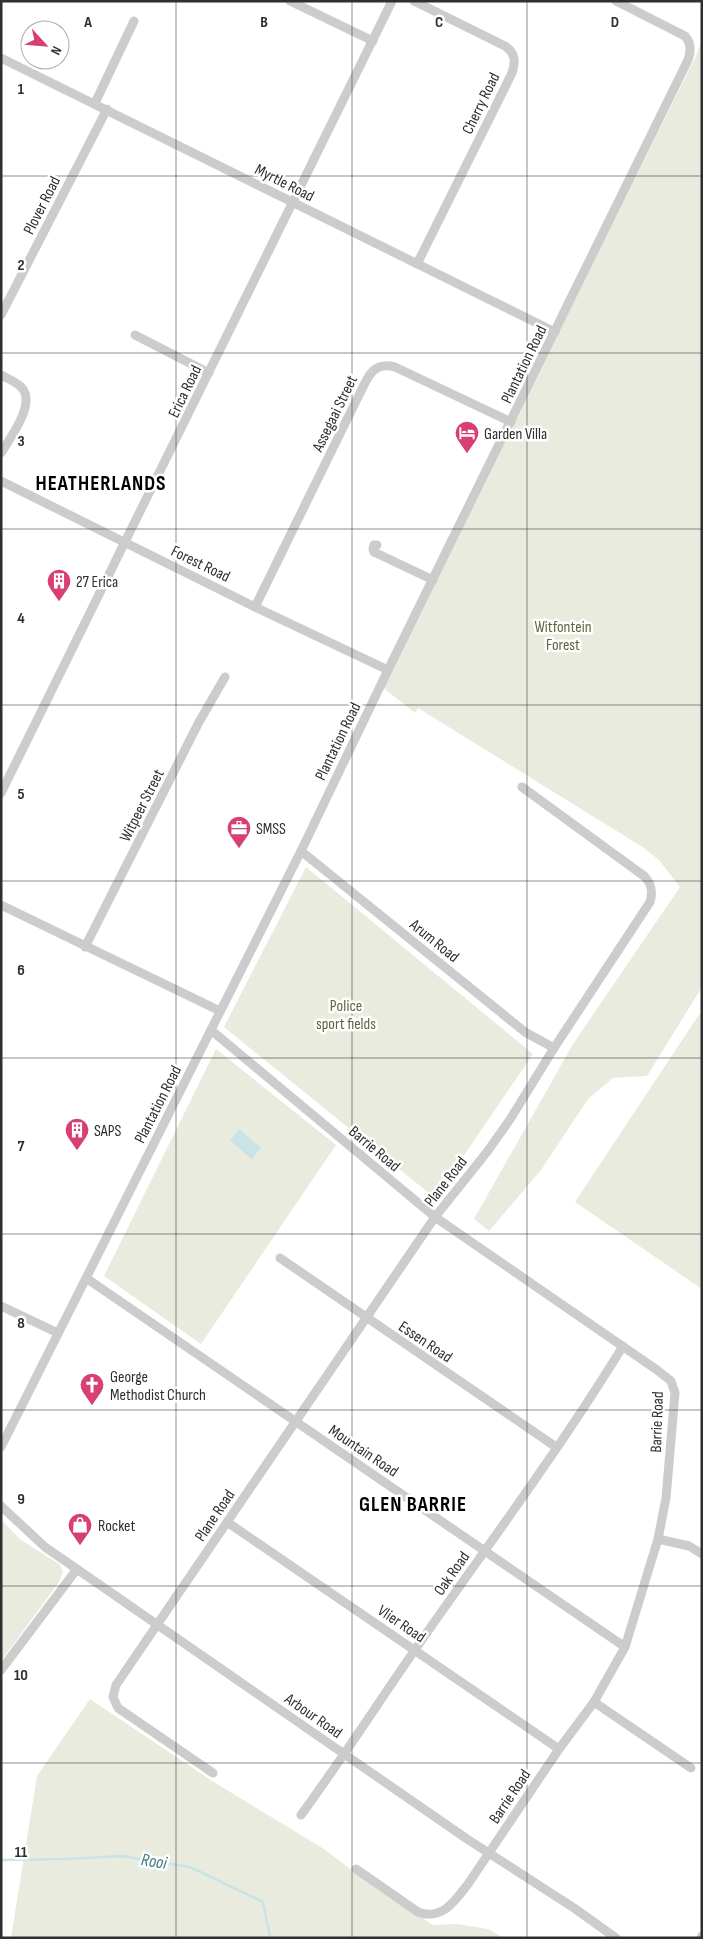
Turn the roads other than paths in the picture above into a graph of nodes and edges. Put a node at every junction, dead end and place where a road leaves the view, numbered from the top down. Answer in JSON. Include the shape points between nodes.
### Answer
{"nodes":[{"id":1,"x":290,"y":1,"type":"edge"},
{"id":2,"x":392,"y":1,"type":"edge"},
{"id":3,"x":414,"y":1,"type":"edge"},
{"id":4,"x":616,"y":1,"type":"edge"},
{"id":5,"x":134,"y":21,"type":"dead end"},
{"id":6,"x":373,"y":41,"type":"junction"},
{"id":7,"x":1,"y":58,"type":"edge"},
{"id":8,"x":94,"y":103,"type":"junction"},
{"id":9,"x":107,"y":109,"type":"junction"},
{"id":10,"x":293,"y":203,"type":"junction"},
{"id":11,"x":417,"y":264,"type":"junction"},
{"id":12,"x":1,"y":315,"type":"edge"},
{"id":13,"x":555,"y":332,"type":"junction"},
{"id":14,"x":135,"y":335,"type":"dead end"},
{"id":15,"x":209,"y":373,"type":"junction"},
{"id":16,"x":1,"y":375,"type":"edge"},
{"id":17,"x":511,"y":422,"type":"junction"},
{"id":18,"x":1,"y":453,"type":"edge"},
{"id":19,"x":1,"y":481,"type":"edge"},
{"id":20,"x":126,"y":542,"type":"junction"},
{"id":21,"x":377,"y":545,"type":"dead end"},
{"id":22,"x":433,"y":580,"type":"junction"},
{"id":23,"x":255,"y":607,"type":"junction"},
{"id":24,"x":388,"y":670,"type":"junction"},
{"id":25,"x":225,"y":677,"type":"dead end"},
{"id":26,"x":522,"y":787,"type":"dead end"},
{"id":27,"x":1,"y":793,"type":"edge"},
{"id":28,"x":301,"y":851,"type":"junction"},
{"id":29,"x":1,"y":906,"type":"edge"},
{"id":30,"x":86,"y":947,"type":"junction"},
{"id":31,"x":220,"y":1012,"type":"junction"},
{"id":32,"x":210,"y":1030,"type":"junction"},
{"id":33,"x":554,"y":1048,"type":"junction"},
{"id":34,"x":436,"y":1217,"type":"junction"},
{"id":35,"x":280,"y":1258,"type":"dead end"},
{"id":36,"x":86,"y":1278,"type":"junction"},
{"id":37,"x":1,"y":1306,"type":"edge"},
{"id":38,"x":366,"y":1318,"type":"junction"},
{"id":39,"x":58,"y":1333,"type":"junction"},
{"id":40,"x":622,"y":1346,"type":"junction"},
{"id":41,"x":295,"y":1421,"type":"junction"},
{"id":42,"x":1,"y":1447,"type":"edge"},
{"id":43,"x":556,"y":1447,"type":"junction"},
{"id":44,"x":1,"y":1506,"type":"edge"},
{"id":45,"x":227,"y":1522,"type":"junction"},
{"id":46,"x":658,"y":1539,"type":"junction"},
{"id":47,"x":484,"y":1551,"type":"junction"},
{"id":48,"x":702,"y":1554,"type":"edge"},
{"id":49,"x":77,"y":1569,"type":"junction"},
{"id":50,"x":157,"y":1624,"type":"junction"},
{"id":51,"x":625,"y":1647,"type":"junction"},
{"id":52,"x":415,"y":1650,"type":"junction"},
{"id":53,"x":1,"y":1670,"type":"edge"},
{"id":54,"x":594,"y":1702,"type":"junction"},
{"id":55,"x":559,"y":1749,"type":"junction"},
{"id":56,"x":345,"y":1755,"type":"junction"},
{"id":57,"x":691,"y":1768,"type":"dead end"},
{"id":58,"x":213,"y":1773,"type":"dead end"},
{"id":59,"x":300,"y":1815,"type":"dead end"},
{"id":60,"x":489,"y":1853,"type":"junction"},
{"id":61,"x":356,"y":1869,"type":"dead end"},
{"id":62,"x":616,"y":1938,"type":"edge"}],
"edges":[{"from":1,"to":6,"type":"street"},
{"from":2,"to":6,"type":"street","name":"Erica Road"},
{"from":3,"to":11,"type":"street","name":"Cherry Road","via":[[505,46],[515,60],[512,73]]},
{"from":4,"to":13,"type":"street","name":"Plantation Road","via":[[681,33],[690,44],[690,52]]},
{"from":5,"to":8,"type":"street"},
{"from":6,"to":10,"type":"street","name":"Erica Road"},
{"from":7,"to":8,"type":"street","name":"Myrtle Road"},
{"from":8,"to":9,"type":"street","name":"Myrtle Road"},
{"from":9,"to":10,"type":"street","name":"Myrtle Road"},
{"from":9,"to":12,"type":"street","name":"Plover Road"},
{"from":10,"to":11,"type":"street","name":"Myrtle Road"},
{"from":10,"to":15,"type":"street","name":"Erica Road"},
{"from":11,"to":13,"type":"street","name":"Myrtle Road"},
{"from":13,"to":17,"type":"street","name":"Plantation Road"},
{"from":14,"to":15,"type":"street"},
{"from":15,"to":20,"type":"street","name":"Erica Road"},
{"from":16,"to":18,"type":"street","via":[[20,385],[27,399],[24,413]]},
{"from":17,"to":22,"type":"street","name":"Plantation Road"},
{"from":17,"to":23,"type":"street","name":"Assegaai Street","via":[[395,367],[377,367],[356,401]]},
{"from":19,"to":20,"type":"street","name":"Forest Road"},
{"from":20,"to":23,"type":"street","name":"Forest Road"},
{"from":20,"to":27,"type":"street","name":"Erica Road"},
{"from":21,"to":22,"type":"street","via":[[374,545],[374,552]]},
{"from":22,"to":24,"type":"street","name":"Plantation Road"},
{"from":23,"to":24,"type":"street","name":"Forest Road"},
{"from":24,"to":28,"type":"street","name":"Plantation Road"},
{"from":25,"to":30,"type":"street","name":"Witpeer Street","via":[[199,722]]},
{"from":26,"to":33,"type":"street","name":"Plane Road","via":[[644,876],[652,888],[647,908]]},
{"from":28,"to":31,"type":"street","name":"Plantation Road"},
{"from":28,"to":33,"type":"street","name":"Arum Road","via":[[525,1032]]},
{"from":29,"to":30,"type":"street"},
{"from":30,"to":31,"type":"street"},
{"from":31,"to":32,"type":"street","name":"Plantation Road"},
{"from":32,"to":34,"type":"street","name":"Barrie Road"},
{"from":32,"to":36,"type":"street","name":"Plantation Road"},
{"from":33,"to":34,"type":"street","name":"Plane Road","via":[[497,1138]]},
{"from":34,"to":38,"type":"street","name":"Plane Road"},
{"from":34,"to":40,"type":"street","name":"Barrie Road"},
{"from":35,"to":38,"type":"street","name":"Essen Road"},
{"from":36,"to":39,"type":"street","name":"Plantation Road"},
{"from":36,"to":41,"type":"street","name":"Mountain Road"},
{"from":37,"to":39,"type":"street"},
{"from":38,"to":41,"type":"street","name":"Plane Road"},
{"from":38,"to":43,"type":"street","name":"Essen Road"},
{"from":39,"to":42,"type":"street","name":"Plantation Road"},
{"from":40,"to":43,"type":"street","name":"Oak Road"},
{"from":40,"to":46,"type":"street","name":"Barrie Road","via":[[667,1376],[674,1386],[666,1498]]},
{"from":41,"to":45,"type":"street","name":"Plane Road"},
{"from":41,"to":47,"type":"street","name":"Mountain Road"},
{"from":43,"to":47,"type":"street","name":"Oak Road"},
{"from":44,"to":49,"type":"street","name":"Arbour Road","via":[[30,1535]]},
{"from":45,"to":50,"type":"street","name":"Plane Road"},
{"from":45,"to":52,"type":"street","name":"Vlier Road"},
{"from":46,"to":48,"type":"street","via":[[689,1546]]},
{"from":46,"to":51,"type":"street","name":"Barrie Road"},
{"from":47,"to":51,"type":"street","name":"Mountain Road"},
{"from":47,"to":52,"type":"street","name":"Oak Road"},
{"from":49,"to":50,"type":"street","name":"Arbour Road"},
{"from":49,"to":53,"type":"street"},
{"from":50,"to":56,"type":"street","name":"Arbour Road"},
{"from":50,"to":58,"type":"street","name":"Plane Road","via":[[116,1685],[114,1702],[126,1715]]},
{"from":51,"to":54,"type":"street","name":"Barrie Road"},
{"from":52,"to":55,"type":"street","name":"Vlier Road"},
{"from":52,"to":56,"type":"street","name":"Oak Road"},
{"from":54,"to":55,"type":"street","name":"Barrie Road"},
{"from":54,"to":57,"type":"street"},
{"from":55,"to":60,"type":"street","name":"Barrie Road"},
{"from":56,"to":59,"type":"street","name":"Oak Road"},
{"from":56,"to":60,"type":"street","name":"Arbour Road"},
{"from":60,"to":61,"type":"street","name":"Barrie Road","via":[[455,1902],[435,1914],[424,1914],[411,1908]]},
{"from":60,"to":62,"type":"street","name":"Arbour Road"}]}
